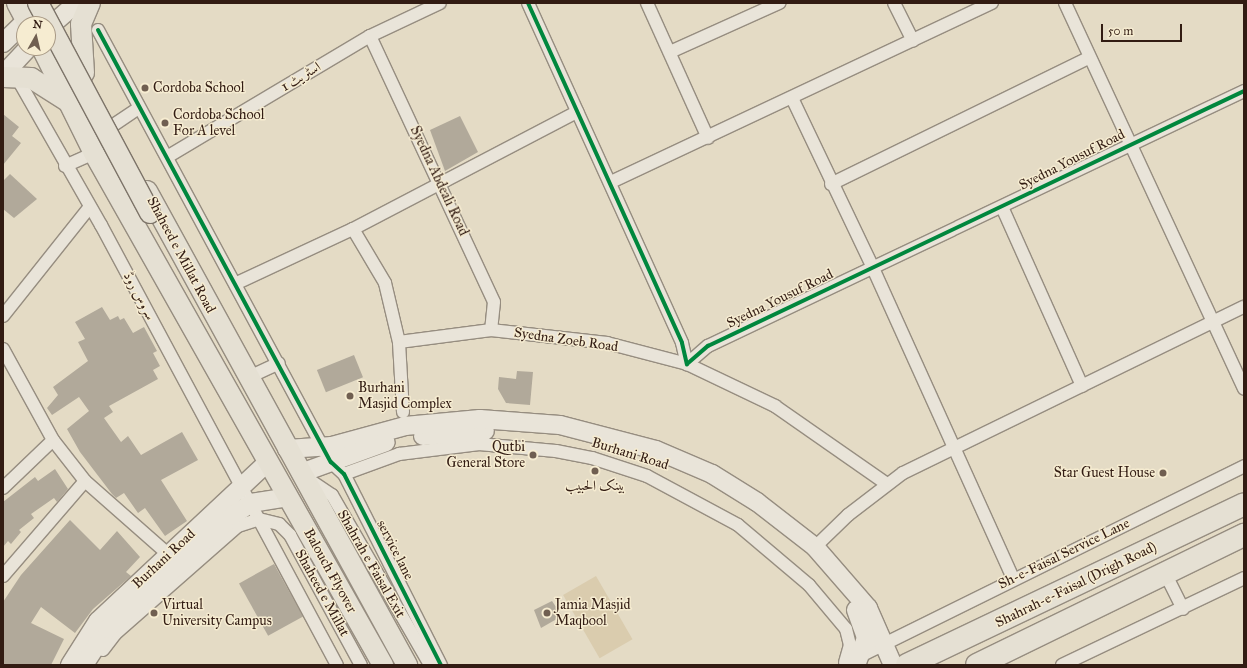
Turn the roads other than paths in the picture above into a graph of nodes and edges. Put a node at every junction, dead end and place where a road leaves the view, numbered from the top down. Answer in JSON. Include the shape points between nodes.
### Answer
{"nodes":[{"id":1,"x":38,"y":3,"type":"edge"},
{"id":2,"x":46,"y":3,"type":"edge"},
{"id":3,"x":77,"y":3,"type":"edge"},
{"id":4,"x":90,"y":3,"type":"edge"},
{"id":5,"x":440,"y":3,"type":"edge"},
{"id":6,"x":528,"y":3,"type":"edge"},
{"id":7,"x":647,"y":3,"type":"edge"},
{"id":8,"x":779,"y":3,"type":"edge"},
{"id":9,"x":894,"y":3,"type":"edge"},
{"id":10,"x":992,"y":3,"type":"edge"},
{"id":11,"x":1065,"y":3,"type":"edge"},
{"id":12,"x":26,"y":12,"type":"edge"},
{"id":13,"x":50,"y":16,"type":"edge"},
{"id":14,"x":56,"y":21,"type":"edge"},
{"id":15,"x":56,"y":29,"type":"edge"},
{"id":16,"x":98,"y":30,"type":"dead end"},
{"id":17,"x":370,"y":36,"type":"junction"},
{"id":18,"x":913,"y":41,"type":"junction"},
{"id":19,"x":3,"y":43,"type":"edge"},
{"id":20,"x":71,"y":49,"type":"junction"},
{"id":21,"x":56,"y":52,"type":"edge"},
{"id":22,"x":670,"y":52,"type":"junction"},
{"id":23,"x":22,"y":56,"type":"edge"},
{"id":24,"x":48,"y":56,"type":"edge"},
{"id":25,"x":49,"y":56,"type":"edge"},
{"id":26,"x":1090,"y":57,"type":"junction"},
{"id":27,"x":84,"y":73,"type":"junction"},
{"id":28,"x":7,"y":76,"type":"edge"},
{"id":29,"x":1244,"y":91,"type":"edge"},
{"id":30,"x":792,"y":98,"type":"junction"},
{"id":31,"x":67,"y":102,"type":"junction"},
{"id":32,"x":139,"y":108,"type":"junction"},
{"id":33,"x":577,"y":112,"type":"junction"},
{"id":34,"x":112,"y":126,"type":"junction"},
{"id":35,"x":708,"y":138,"type":"junction"},
{"id":36,"x":1131,"y":142,"type":"junction"},
{"id":37,"x":94,"y":153,"type":"junction"},
{"id":38,"x":166,"y":158,"type":"junction"},
{"id":39,"x":65,"y":166,"type":"junction"},
{"id":40,"x":441,"y":181,"type":"junction"},
{"id":41,"x":611,"y":182,"type":"junction"},
{"id":42,"x":831,"y":184,"type":"junction"},
{"id":43,"x":89,"y":208,"type":"junction"},
{"id":44,"x":1002,"y":208,"type":"junction"},
{"id":45,"x":144,"y":215,"type":"junction"},
{"id":46,"x":352,"y":230,"type":"junction"},
{"id":47,"x":872,"y":266,"type":"junction"},
{"id":48,"x":237,"y":283,"type":"junction"},
{"id":49,"x":1244,"y":308,"type":"edge"},
{"id":50,"x":3,"y":316,"type":"edge"},
{"id":51,"x":1211,"y":323,"type":"junction"},
{"id":52,"x":492,"y":330,"type":"junction"},
{"id":53,"x":399,"y":342,"type":"junction"},
{"id":54,"x":3,"y":349,"type":"edge"},
{"id":55,"x":279,"y":363,"type":"junction"},
{"id":56,"x":687,"y":364,"type":"junction"},
{"id":57,"x":249,"y":382,"type":"junction"},
{"id":58,"x":1082,"y":386,"type":"junction"},
{"id":59,"x":1244,"y":389,"type":"edge"},
{"id":60,"x":227,"y":390,"type":"junction"},
{"id":61,"x":403,"y":412,"type":"dead end"},
{"id":62,"x":53,"y":440,"type":"junction"},
{"id":63,"x":952,"y":447,"type":"junction"},
{"id":64,"x":287,"y":449,"type":"junction"},
{"id":65,"x":328,"y":455,"type":"junction"},
{"id":66,"x":1244,"y":466,"type":"edge"},
{"id":67,"x":272,"y":469,"type":"junction"},
{"id":68,"x":301,"y":473,"type":"junction"},
{"id":69,"x":344,"y":474,"type":"junction"},
{"id":70,"x":85,"y":481,"type":"junction"},
{"id":71,"x":887,"y":484,"type":"junction"},
{"id":72,"x":241,"y":487,"type":"junction"},
{"id":73,"x":3,"y":488,"type":"edge"},
{"id":74,"x":287,"y":497,"type":"junction"},
{"id":75,"x":252,"y":503,"type":"junction"},
{"id":76,"x":1244,"y":504,"type":"edge"},
{"id":77,"x":317,"y":506,"type":"joint"},
{"id":78,"x":260,"y":519,"type":"junction"},
{"id":79,"x":1244,"y":535,"type":"edge"},
{"id":80,"x":814,"y":547,"type":"junction"},
{"id":81,"x":169,"y":555,"type":"junction"},
{"id":82,"x":1165,"y":573,"type":"junction"},
{"id":83,"x":3,"y":576,"type":"edge"},
{"id":84,"x":1244,"y":578,"type":"edge"},
{"id":85,"x":1013,"y":579,"type":"junction"},
{"id":86,"x":1183,"y":609,"type":"junction"},
{"id":87,"x":883,"y":643,"type":"junction"},
{"id":88,"x":850,"y":662,"type":"edge"},
{"id":89,"x":70,"y":665,"type":"edge"},
{"id":90,"x":84,"y":665,"type":"edge"},
{"id":91,"x":92,"y":665,"type":"edge"},
{"id":92,"x":337,"y":665,"type":"edge"},
{"id":93,"x":361,"y":665,"type":"edge"},
{"id":94,"x":383,"y":665,"type":"edge"},
{"id":95,"x":406,"y":665,"type":"edge"},
{"id":96,"x":430,"y":665,"type":"edge"},
{"id":97,"x":441,"y":665,"type":"edge"},
{"id":98,"x":893,"y":665,"type":"edge"},
{"id":99,"x":907,"y":665,"type":"edge"},
{"id":100,"x":977,"y":665,"type":"edge"},
{"id":101,"x":1062,"y":665,"type":"edge"}],
"edges":[{"from":1,"to":45,"type":"main road","bridge":true},
{"from":2,"to":12,"type":"street"},
{"from":2,"to":13,"type":"main road","name":"Shaheed e Millat Road"},
{"from":3,"to":14,"type":"street"},
{"from":4,"to":27,"type":"main road","via":[[81,24]]},
{"from":5,"to":17,"type":"street","name":"اسٹریٹ 1"},
{"from":6,"to":33,"type":"street"},
{"from":7,"to":22,"type":"street"},
{"from":8,"to":22,"type":"street"},
{"from":9,"to":18,"type":"street"},
{"from":10,"to":18,"type":"street"},
{"from":11,"to":26,"type":"street"},
{"from":12,"to":19,"type":"street"},
{"from":15,"to":20,"type":"main road","name":"Shaheed e Millat Road"},
{"from":16,"to":32,"type":"street","name":"service lane"},
{"from":17,"to":38,"type":"street","name":"اسٹریٹ 1"},
{"from":17,"to":40,"type":"street","name":"Syedna Abdeali Road"},
{"from":18,"to":30,"type":"street"},
{"from":20,"to":21,"type":"main road","via":[[62,48]]},
{"from":20,"to":27,"type":"main road","name":"Shaheed e Millat Road"},
{"from":22,"to":35,"type":"street"},
{"from":23,"to":28,"type":"street"},
{"from":24,"to":31,"type":"main road","name":"Shaheed e Millat Road"},
{"from":25,"to":45,"type":"main road"},
{"from":26,"to":36,"type":"street"},
{"from":26,"to":42,"type":"street"},
{"from":27,"to":34,"type":"main road","name":"Shaheed e Millat Road"},
{"from":28,"to":31,"type":"main road","via":[[31,78]]},
{"from":28,"to":39,"type":"street","name":"سروس روڈ"},
{"from":29,"to":36,"type":"street","name":"Syedna Yousuf Road"},
{"from":30,"to":35,"type":"street"},
{"from":30,"to":42,"type":"street"},
{"from":31,"to":37,"type":"main road","name":"Shaheed e Millat Road"},
{"from":32,"to":34,"type":"street"},
{"from":32,"to":38,"type":"street","name":"service lane"},
{"from":33,"to":40,"type":"street"},
{"from":33,"to":41,"type":"street"},
{"from":34,"to":57,"type":"main road","name":"Shaheed e Millat Road"},
{"from":35,"to":41,"type":"street"},
{"from":36,"to":44,"type":"street","name":"Syedna Yousuf Road"},
{"from":36,"to":51,"type":"street"},
{"from":37,"to":39,"type":"street"},
{"from":37,"to":60,"type":"main road","name":"Shaheed e Millat Road"},
{"from":38,"to":48,"type":"street","name":"service lane"},
{"from":39,"to":43,"type":"street","name":"سروس روڈ"},
{"from":40,"to":46,"type":"street"},
{"from":40,"to":52,"type":"street","name":"Syedna Abdeali Road","via":[[494,302]]},
{"from":41,"to":56,"type":"street","via":[[682,343]]},
{"from":42,"to":47,"type":"street"},
{"from":43,"to":50,"type":"street"},
{"from":43,"to":72,"type":"street","name":"سروس روڈ"},
{"from":44,"to":47,"type":"street","name":"Syedna Yousuf Road"},
{"from":44,"to":58,"type":"street"},
{"from":45,"to":57,"type":"main road","via":[[239,375]]},
{"from":45,"to":60,"type":"main road","via":[[226,379]]},
{"from":46,"to":48,"type":"street"},
{"from":46,"to":53,"type":"street","via":[[385,283]]},
{"from":47,"to":56,"type":"street","name":"Syedna Yousuf Road","via":[[708,346]]},
{"from":47,"to":63,"type":"street"},
{"from":48,"to":55,"type":"street","name":"service lane"},
{"from":49,"to":51,"type":"street"},
{"from":51,"to":58,"type":"street"},
{"from":51,"to":59,"type":"street"},
{"from":52,"to":53,"type":"street","name":"Syedna Zoeb Road"},
{"from":52,"to":56,"type":"street","name":"Syedna Zoeb Road","via":[[607,343]]},
{"from":53,"to":61,"type":"street"},
{"from":54,"to":62,"type":"street"},
{"from":55,"to":57,"type":"street"},
{"from":55,"to":65,"type":"street","name":"service lane"},
{"from":56,"to":71,"type":"street","name":"Syedna Zoeb Road","via":[[776,406]]},
{"from":57,"to":64,"type":"main road","name":"Shaheed e Millat Road"},
{"from":58,"to":63,"type":"street"},
{"from":60,"to":67,"type":"main road","name":"Shaheed e Millat Road"},
{"from":62,"to":70,"type":"street"},
{"from":62,"to":73,"type":"street"},
{"from":63,"to":71,"type":"street"},
{"from":63,"to":85,"type":"street"},
{"from":64,"to":65,"type":"street"},
{"from":64,"to":68,"type":"main road","name":"Shaheed e Millat Road"},
{"from":65,"to":68,"type":"street","name":"Burhani Road"},
{"from":65,"to":69,"type":"street","name":"service lane"},
{"from":65,"to":80,"type":"street","via":[[405,426],[449,420],[524,421],[590,431],[656,450],[712,474],[757,502]]},
{"from":65,"to":88,"type":"street","name":"Burhani Road","via":[[402,439],[480,431],[559,436],[653,459],[720,490],[810,556],[858,614],[866,638]]},
{"from":66,"to":85,"type":"street","name":"Sh-e-Faisal Service Lane"},
{"from":67,"to":72,"type":"street","name":"Burhani Road"},
{"from":67,"to":74,"type":"main road","name":"Balouch Flyover"},
{"from":68,"to":77,"type":"main road","name":"Shaheed e Millat Road"},
{"from":68,"to":96,"type":"street","name":"Shahrah e Faisal Exit","via":[[332,495]]},
{"from":69,"to":88,"type":"street","via":[[399,454],[479,444],[556,451],[592,458],[647,476],[738,525],[809,585],[846,629],[850,645]]},
{"from":69,"to":97,"type":"street","name":"service lane"},
{"from":70,"to":81,"type":"street"},
{"from":70,"to":83,"type":"street"},
{"from":71,"to":80,"type":"street"},
{"from":72,"to":75,"type":"street","name":"سروس روڈ"},
{"from":72,"to":81,"type":"street","name":"Burhani Road"},
{"from":74,"to":75,"type":"street","name":"Burhani Road"},
{"from":74,"to":94,"type":"main road","name":"Balouch Flyover"},
{"from":75,"to":78,"type":"street","name":"سروس روڈ"},
{"from":75,"to":90,"type":"street","name":"Burhani Road","via":[[232,516],[107,629]]},
{"from":76,"to":99,"type":"highway","name":"Shahrah-e-Faisal (Drigh Road)"},
{"from":77,"to":95,"type":"main road","name":"Balouch Flyover"},
{"from":78,"to":91,"type":"street","via":[[238,526],[115,634]]},
{"from":78,"to":92,"type":"street"},
{"from":78,"to":93,"type":"street","name":"Shaheed e Millat","via":[[279,524],[290,535]]},
{"from":79,"to":82,"type":"highway","name":"Shahrah-e-Faisal (Drigh Road)"},
{"from":80,"to":87,"type":"street","via":[[868,608]]},
{"from":81,"to":89,"type":"street","name":"Burhani Road","via":[[98,621]]},
{"from":82,"to":86,"type":"street"},
{"from":82,"to":100,"type":"highway","name":"Shahrah-e-Faisal (Drigh Road)"},
{"from":84,"to":86,"type":"street"},
{"from":85,"to":87,"type":"street","name":"Sh-e-Faisal Service Lane"},
{"from":86,"to":101,"type":"street"},
{"from":87,"to":88,"type":"street","name":"Sh-e-Faisal Service Lane"},
{"from":87,"to":98,"type":"street"}]}
